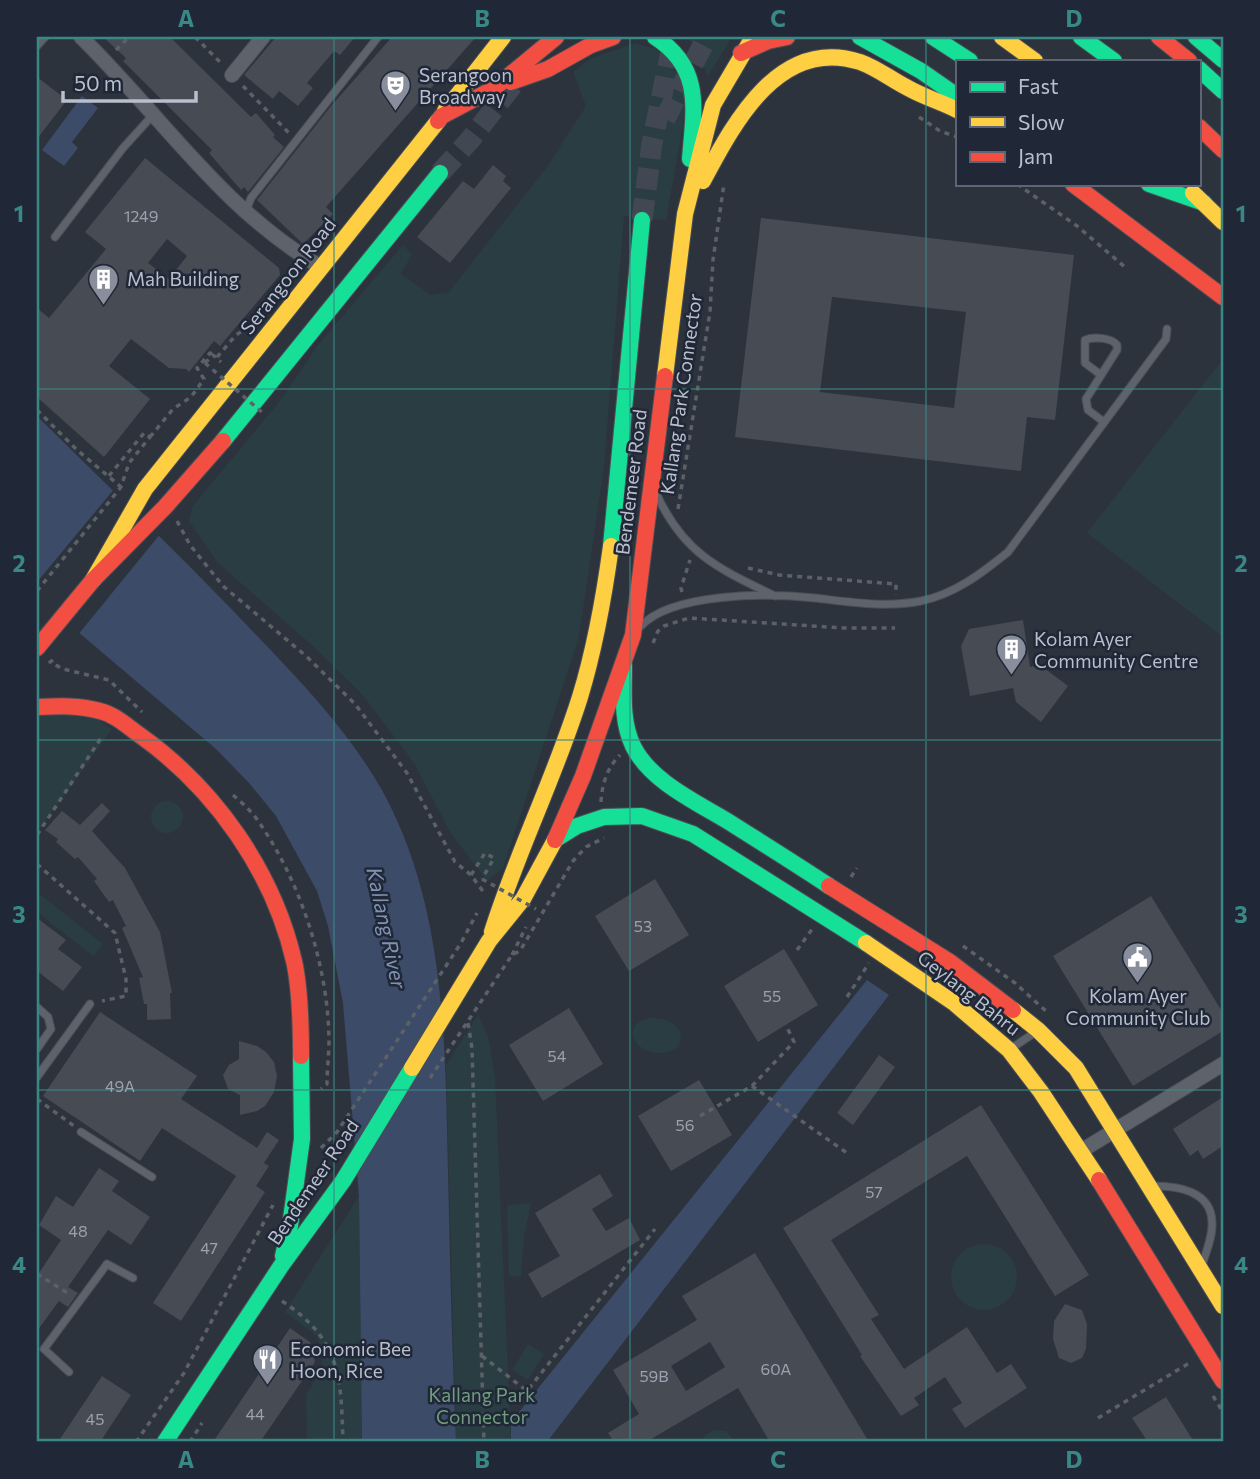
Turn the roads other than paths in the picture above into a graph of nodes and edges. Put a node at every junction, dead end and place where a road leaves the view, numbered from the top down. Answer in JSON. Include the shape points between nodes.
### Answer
{"nodes":[{"id":1,"x":45,"y":37,"type":"edge"},
{"id":2,"x":81,"y":37,"type":"edge"},
{"id":3,"x":263,"y":37,"type":"edge"},
{"id":4,"x":377,"y":37,"type":"edge"},
{"id":5,"x":556,"y":37,"type":"edge"},
{"id":6,"x":613,"y":37,"type":"edge"},
{"id":7,"x":656,"y":37,"type":"edge"},
{"id":8,"x":752,"y":37,"type":"edge"},
{"id":9,"x":787,"y":37,"type":"edge"},
{"id":10,"x":860,"y":37,"type":"edge"},
{"id":11,"x":933,"y":37,"type":"edge"},
{"id":12,"x":1002,"y":37,"type":"edge"},
{"id":13,"x":1082,"y":37,"type":"edge"},
{"id":14,"x":1159,"y":37,"type":"edge"},
{"id":15,"x":1196,"y":37,"type":"edge"},
{"id":16,"x":502,"y":40,"type":"edge"},
{"id":17,"x":37,"y":46,"type":"edge"},
{"id":18,"x":741,"y":53,"type":"junction"},
{"id":19,"x":968,"y":60,"type":"edge"},
{"id":20,"x":1034,"y":60,"type":"edge"},
{"id":21,"x":1113,"y":60,"type":"edge"},
{"id":22,"x":1188,"y":60,"type":"edge"},
{"id":23,"x":1223,"y":60,"type":"edge"},
{"id":24,"x":1200,"y":70,"type":"edge"},
{"id":25,"x":232,"y":75,"type":"road end"},
{"id":26,"x":493,"y":89,"type":"junction"},
{"id":27,"x":1223,"y":91,"type":"edge"},
{"id":28,"x":956,"y":95,"type":"edge"},
{"id":29,"x":956,"y":110,"type":"edge"},
{"id":30,"x":152,"y":116,"type":"junction"},
{"id":31,"x":442,"y":116,"type":"junction"},
{"id":32,"x":1200,"y":128,"type":"edge"},
{"id":33,"x":1223,"y":150,"type":"edge"},
{"id":34,"x":440,"y":173,"type":"tunnel mouth"},
{"id":35,"x":1076,"y":186,"type":"edge"},
{"id":36,"x":1155,"y":186,"type":"edge"},
{"id":37,"x":1185,"y":186,"type":"edge"},
{"id":38,"x":1204,"y":203,"type":"junction"},
{"id":39,"x":246,"y":211,"type":"junction"},
{"id":40,"x":685,"y":214,"type":"junction"},
{"id":41,"x":642,"y":220,"type":"tunnel mouth"},
{"id":42,"x":1223,"y":222,"type":"edge"},
{"id":43,"x":55,"y":237,"type":"dead end"},
{"id":44,"x":321,"y":267,"type":"junction"},
{"id":45,"x":1223,"y":297,"type":"edge"},
{"id":46,"x":1167,"y":329,"type":"dead end"},
{"id":47,"x":1101,"y":375,"type":"junction"},
{"id":48,"x":1104,"y":422,"type":"junction"},
{"id":49,"x":653,"y":486,"type":"junction"},
{"id":50,"x":93,"y":580,"type":"junction"},
{"id":51,"x":775,"y":596,"type":"junction"},
{"id":52,"x":633,"y":635,"type":"junction"},
{"id":53,"x":37,"y":648,"type":"edge"},
{"id":54,"x":624,"y":665,"type":"junction"},
{"id":55,"x":37,"y":707,"type":"edge"},
{"id":56,"x":555,"y":839,"type":"junction"},
{"id":57,"x":489,"y":941,"type":"junction"},
{"id":58,"x":90,"y":1004,"type":"road end"},
{"id":59,"x":37,"y":1007,"type":"edge"},
{"id":60,"x":1038,"y":1030,"type":"junction"},
{"id":61,"x":37,"y":1049,"type":"edge"},
{"id":62,"x":1009,"y":1050,"type":"junction"},
{"id":63,"x":1223,"y":1064,"type":"edge"},
{"id":64,"x":38,"y":1074,"type":"edge"},
{"id":65,"x":1116,"y":1130,"type":"junction"},
{"id":66,"x":81,"y":1132,"type":"road end"},
{"id":67,"x":1081,"y":1151,"type":"junction"},
{"id":68,"x":152,"y":1177,"type":"dead end"},
{"id":69,"x":1150,"y":1186,"type":"junction"},
{"id":70,"x":281,"y":1266,"type":"junction"},
{"id":71,"x":1201,"y":1270,"type":"junction"},
{"id":72,"x":133,"y":1278,"type":"dead end"},
{"id":73,"x":1223,"y":1306,"type":"edge"},
{"id":74,"x":69,"y":1372,"type":"dead end"},
{"id":75,"x":1223,"y":1381,"type":"edge"},
{"id":76,"x":165,"y":1442,"type":"edge"}],
"edges":[{"from":1,"to":17,"type":"lane"},
{"from":2,"to":30,"type":"street"},
{"from":3,"to":25,"type":"street"},
{"from":4,"to":39,"type":"lane","via":[[251,198]]},
{"from":5,"to":26,"type":"main road","name":"Serangoon Road"},
{"from":6,"to":26,"type":"main road","via":[[548,69]]},
{"from":7,"to":40,"type":"main road","via":[[677,52],[695,98]]},
{"from":8,"to":18,"type":"main road","name":"Bendemeer Road"},
{"from":9,"to":18,"type":"main road"},
{"from":10,"to":28,"type":"main road"},
{"from":11,"to":19,"type":"main road"},
{"from":12,"to":20,"type":"main road"},
{"from":13,"to":21,"type":"main road"},
{"from":14,"to":22,"type":"main road"},
{"from":15,"to":23,"type":"main road"},
{"from":16,"to":31,"type":"main road"},
{"from":18,"to":40,"type":"main road","name":"Bendemeer Road","via":[[713,105]]},
{"from":24,"to":27,"type":"main road"},
{"from":26,"to":31,"type":"main road","name":"Serangoon Road"},
{"from":29,"to":40,"type":"main road","via":[[853,60],[833,57],[789,66],[765,86],[733,125]]},
{"from":30,"to":39,"type":"street"},
{"from":30,"to":43,"type":"lane"},
{"from":31,"to":44,"type":"main road","name":"Serangoon Road"},
{"from":32,"to":33,"type":"main road"},
{"from":34,"to":50,"type":"main road","name":"Serangoon Road","via":[[169,510]]},
{"from":35,"to":45,"type":"main road"},
{"from":36,"to":38,"type":"main road"},
{"from":37,"to":38,"type":"main road"},
{"from":38,"to":42,"type":"main road"},
{"from":39,"to":44,"type":"street"},
{"from":40,"to":49,"type":"main road","name":"Bendemeer Road"},
{"from":41,"to":57,"type":"main road","name":"Bendemeer Road","via":[[614,524],[601,611],[567,732],[505,886]]},
{"from":44,"to":50,"type":"main road","name":"Serangoon Road","via":[[145,489]]},
{"from":46,"to":48,"type":"lane","via":[[1166,339]]},
{"from":47,"to":47,"type":"lane","via":[[1085,363],[1085,340],[1090,337],[1117,345]]},
{"from":47,"to":48,"type":"lane","via":[[1086,405]]},
{"from":48,"to":51,"type":"lane","via":[[1008,552],[952,591],[895,605]]},
{"from":49,"to":51,"type":"lane","via":[[667,517],[695,551],[723,571]]},
{"from":49,"to":52,"type":"main road","name":"Bendemeer Road"},
{"from":50,"to":53,"type":"main road","name":"Serangoon Road"},
{"from":51,"to":52,"type":"lane","via":[[686,602],[647,619]]},
{"from":52,"to":54,"type":"main road","name":"Bendemeer Road"},
{"from":54,"to":56,"type":"main road","name":"Bendemeer Road"},
{"from":54,"to":60,"type":"main road","name":"Geylang Bahru","via":[[624,723],[645,764],[676,789],[950,962]]},
{"from":55,"to":70,"type":"main road","via":[[67,705],[101,711],[152,744],[210,797],[273,897],[298,992],[302,1113],[302,1139]]},
{"from":56,"to":57,"type":"main road","name":"Bendemeer Road","via":[[523,899]]},
{"from":56,"to":62,"type":"main road","name":"Geylang Bahru","via":[[604,817],[642,816],[693,834],[877,950],[954,1003]]},
{"from":57,"to":70,"type":"main road","name":"Bendemeer Road","via":[[343,1181]]},
{"from":58,"to":64,"type":"lane"},
{"from":59,"to":61,"type":"lane","via":[[48,1017],[51,1029]]},
{"from":60,"to":62,"type":"lane"},
{"from":60,"to":65,"type":"main road","name":"Geylang Bahru","via":[[1076,1068]]},
{"from":62,"to":67,"type":"main road","name":"Geylang Bahru"},
{"from":63,"to":65,"type":"street"},
{"from":65,"to":67,"type":"street"},
{"from":65,"to":69,"type":"main road","name":"Geylang Bahru"},
{"from":66,"to":68,"type":"lane"},
{"from":67,"to":75,"type":"main road","name":"Geylang Bahru"},
{"from":69,"to":71,"type":"main road","name":"Geylang Bahru"},
{"from":69,"to":71,"type":"lane","via":[[1192,1191],[1207,1205],[1213,1221]]},
{"from":70,"to":76,"type":"main road","name":"Bendemeer Road"},
{"from":71,"to":73,"type":"main road","name":"Geylang Bahru"},
{"from":72,"to":74,"type":"lane","via":[[107,1264],[44,1349]]}]}
